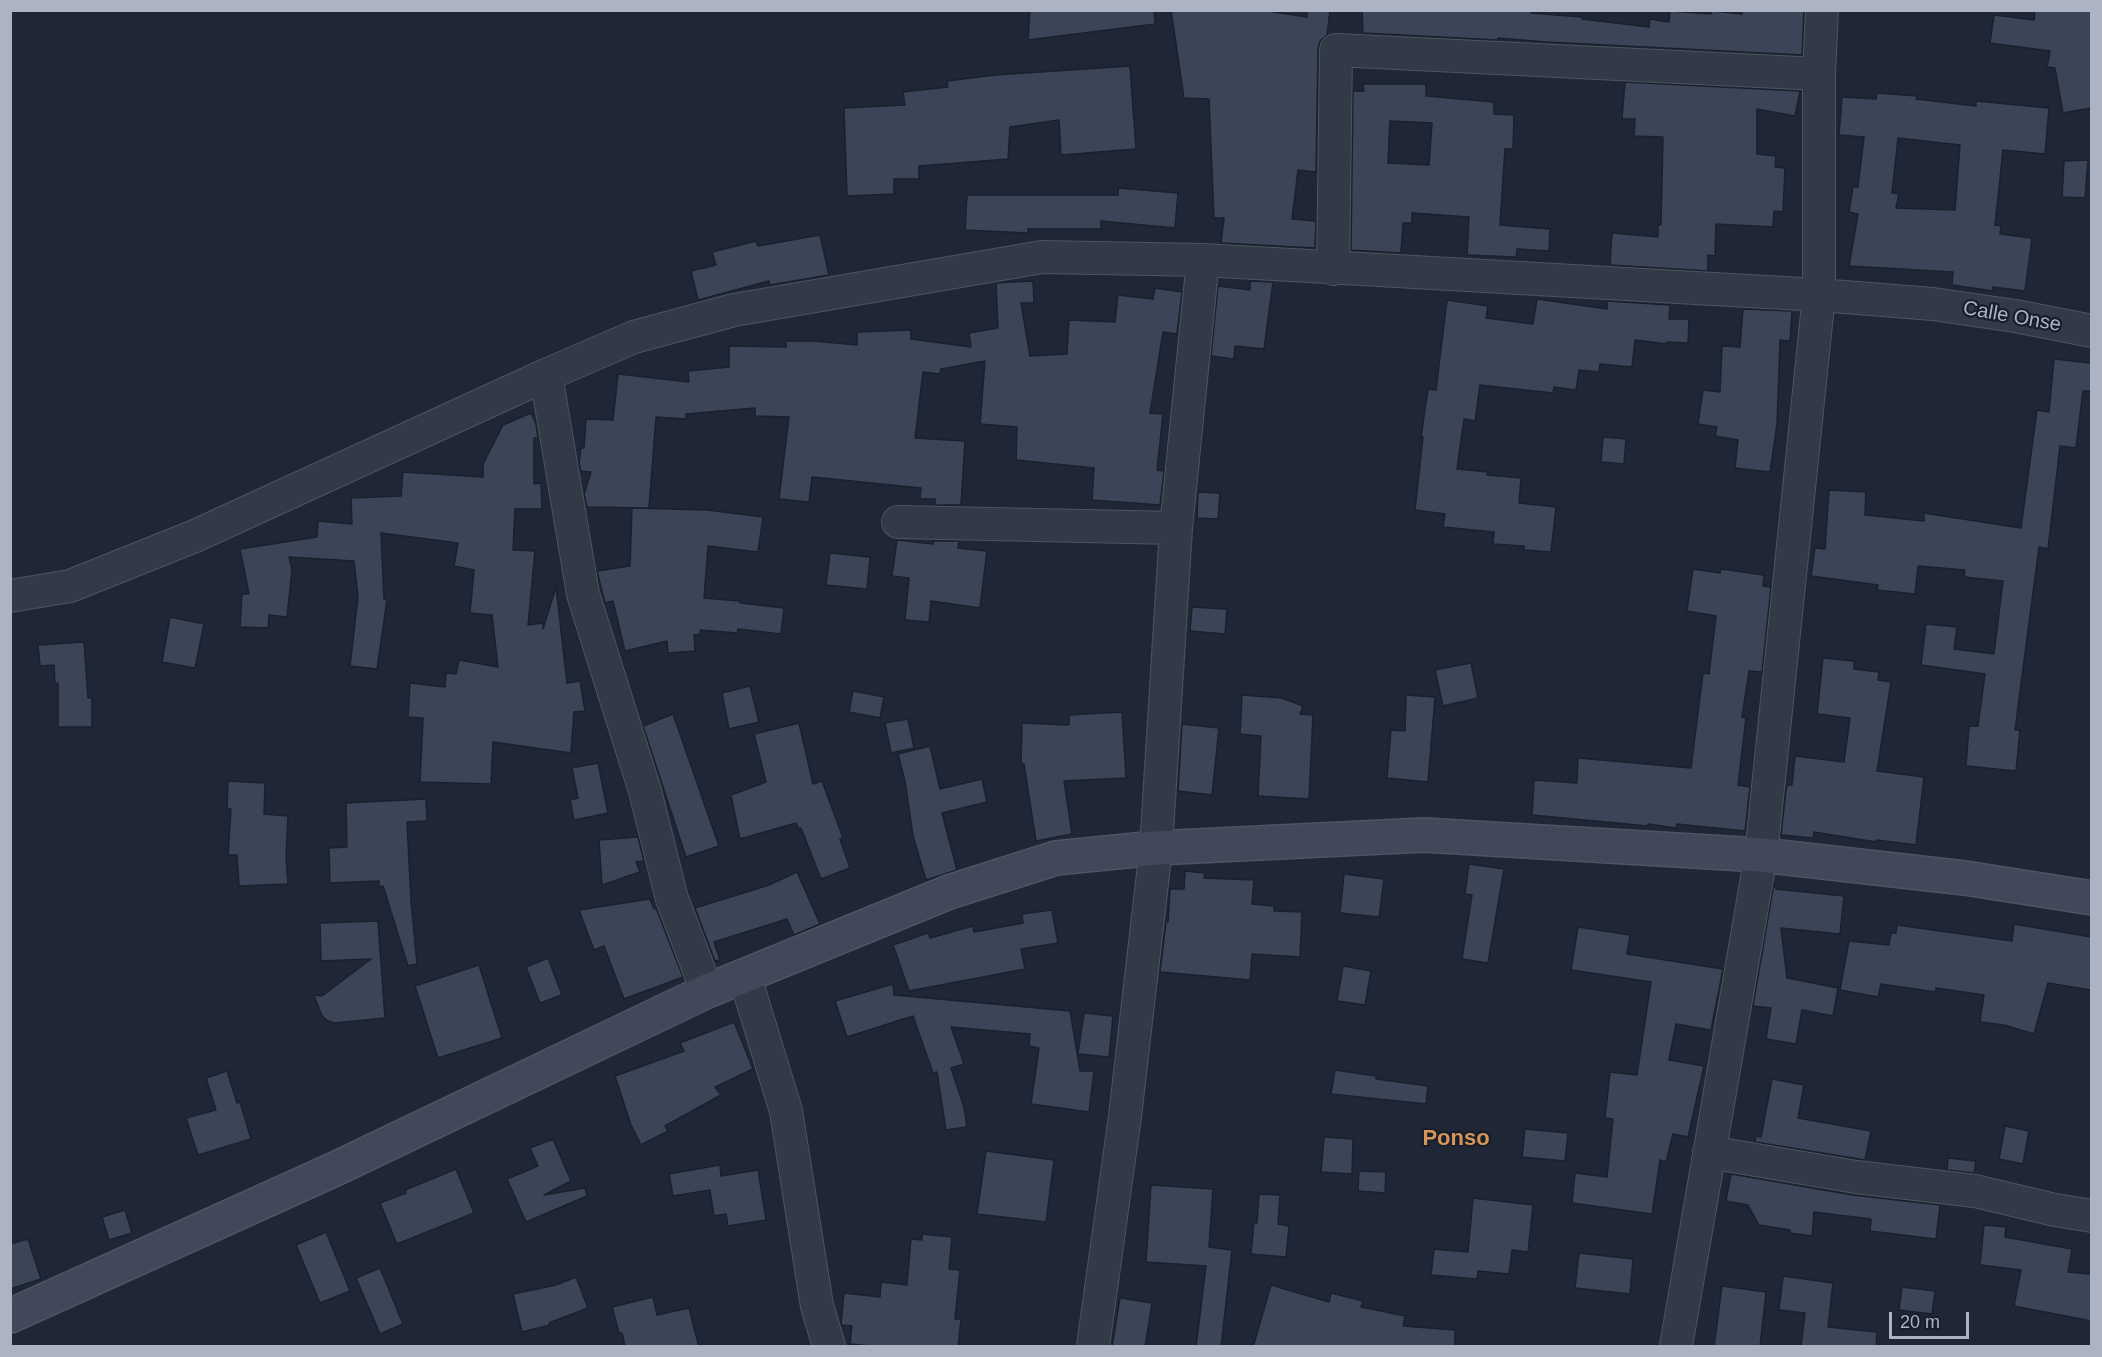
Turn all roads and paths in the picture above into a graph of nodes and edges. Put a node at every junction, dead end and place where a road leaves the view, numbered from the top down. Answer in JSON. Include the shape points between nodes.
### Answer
{"nodes":[{"id":1,"x":1822,"y":10,"type":"edge"},
{"id":2,"x":1819,"y":74,"type":"junction"},
{"id":3,"x":1203,"y":260,"type":"junction"},
{"id":4,"x":1333,"y":269,"type":"junction"},
{"id":5,"x":1819,"y":295,"type":"junction"},
{"id":6,"x":2091,"y":331,"type":"edge"},
{"id":7,"x":546,"y":375,"type":"junction"},
{"id":8,"x":898,"y":522,"type":"dead end"},
{"id":9,"x":1176,"y":528,"type":"junction"},
{"id":10,"x":10,"y":596,"type":"edge"},
{"id":11,"x":1156,"y":848,"type":"junction"},
{"id":12,"x":1761,"y":855,"type":"junction"},
{"id":13,"x":2091,"y":898,"type":"edge"},
{"id":14,"x":745,"y":977,"type":"junction"},
{"id":15,"x":708,"y":992,"type":"junction"},
{"id":16,"x":1709,"y":1152,"type":"junction"},
{"id":17,"x":2091,"y":1216,"type":"edge"},
{"id":18,"x":10,"y":1316,"type":"edge"},
{"id":19,"x":830,"y":1347,"type":"edge"},
{"id":20,"x":1093,"y":1347,"type":"edge"},
{"id":21,"x":1676,"y":1347,"type":"edge"}],
"edges":[{"from":1,"to":2,"type":"street"},
{"from":2,"to":4,"type":"street","via":[[1336,50]]},
{"from":2,"to":5,"type":"street"},
{"from":3,"to":4,"type":"street","name":"Calle Onse"},
{"from":3,"to":7,"type":"street","name":"Calle Onse","via":[[1042,257],[734,310],[634,337]]},
{"from":3,"to":9,"type":"street"},
{"from":4,"to":5,"type":"street","name":"Calle Onse"},
{"from":5,"to":6,"type":"street","name":"Calle Onse","via":[[1933,304]]},
{"from":5,"to":12,"type":"street"},
{"from":7,"to":10,"type":"street","name":"Calle Onse","via":[[195,536],[70,586]]},
{"from":7,"to":15,"type":"street","via":[[583,594],[645,791],[672,899]]},
{"from":8,"to":9,"type":"street"},
{"from":9,"to":11,"type":"street"},
{"from":11,"to":12,"type":"main road","via":[[1424,835]]},
{"from":11,"to":14,"type":"main road","via":[[1045,861],[949,892]]},
{"from":11,"to":20,"type":"street"},
{"from":12,"to":13,"type":"main road","via":[[1965,878]]},
{"from":12,"to":16,"type":"street"},
{"from":14,"to":15,"type":"main road"},
{"from":14,"to":19,"type":"street","via":[[786,1111],[817,1306]]},
{"from":15,"to":18,"type":"main road","via":[[335,1169]]},
{"from":16,"to":17,"type":"street","via":[[1856,1177],[1975,1191]]},
{"from":16,"to":21,"type":"street"}]}
